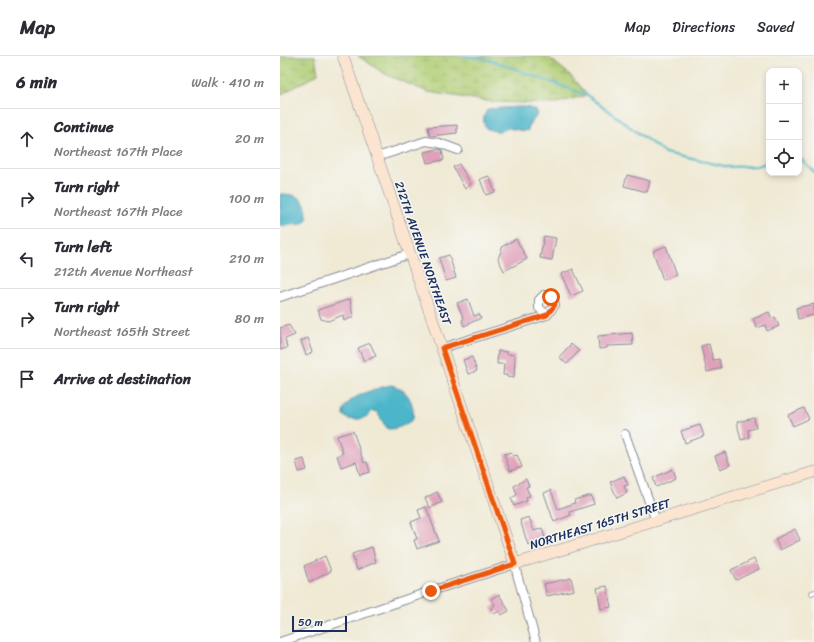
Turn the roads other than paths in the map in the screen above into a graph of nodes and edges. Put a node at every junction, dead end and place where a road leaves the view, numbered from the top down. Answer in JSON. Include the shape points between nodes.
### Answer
{"nodes":[{"id":1,"x":342,"y":56,"type":"edge"},
{"id":2,"x":458,"y":150,"type":"dead end"},
{"id":3,"x":377,"y":157,"type":"junction"},
{"id":4,"x":409,"y":254,"type":"junction"},
{"id":5,"x":280,"y":297,"type":"edge"},
{"id":6,"x":547,"y":315,"type":"dead end"},
{"id":7,"x":442,"y":348,"type":"junction"},
{"id":8,"x":625,"y":434,"type":"dead end"},
{"id":9,"x":814,"y":472,"type":"edge"},
{"id":10,"x":656,"y":521,"type":"junction"},
{"id":11,"x":515,"y":564,"type":"junction"},
{"id":12,"x":294,"y":640,"type":"edge"},
{"id":13,"x":280,"y":642,"type":"edge"},
{"id":14,"x":536,"y":642,"type":"edge"}],
"edges":[{"from":1,"to":3,"type":"street","name":"212TH AVENUE NORTHEAST"},
{"from":2,"to":3,"type":"street","via":[[426,140]]},
{"from":3,"to":4,"type":"street","name":"212TH AVENUE NORTHEAST"},
{"from":4,"to":5,"type":"street"},
{"from":4,"to":7,"type":"street","name":"212TH AVENUE NORTHEAST"},
{"from":6,"to":7,"type":"street"},
{"from":7,"to":11,"type":"street","name":"212TH AVENUE NORTHEAST"},
{"from":8,"to":10,"type":"street"},
{"from":9,"to":10,"type":"street","name":"NORTHEAST 165TH STREET"},
{"from":10,"to":11,"type":"street","name":"NORTHEAST 165TH STREET"},
{"from":11,"to":12,"type":"street","name":"NORTHEAST 165TH STREET"},
{"from":11,"to":14,"type":"street","name":"212TH AVENUE NORTHEAST"},
{"from":12,"to":13,"type":"street","name":"NORTHEAST 165TH STREET"}]}
